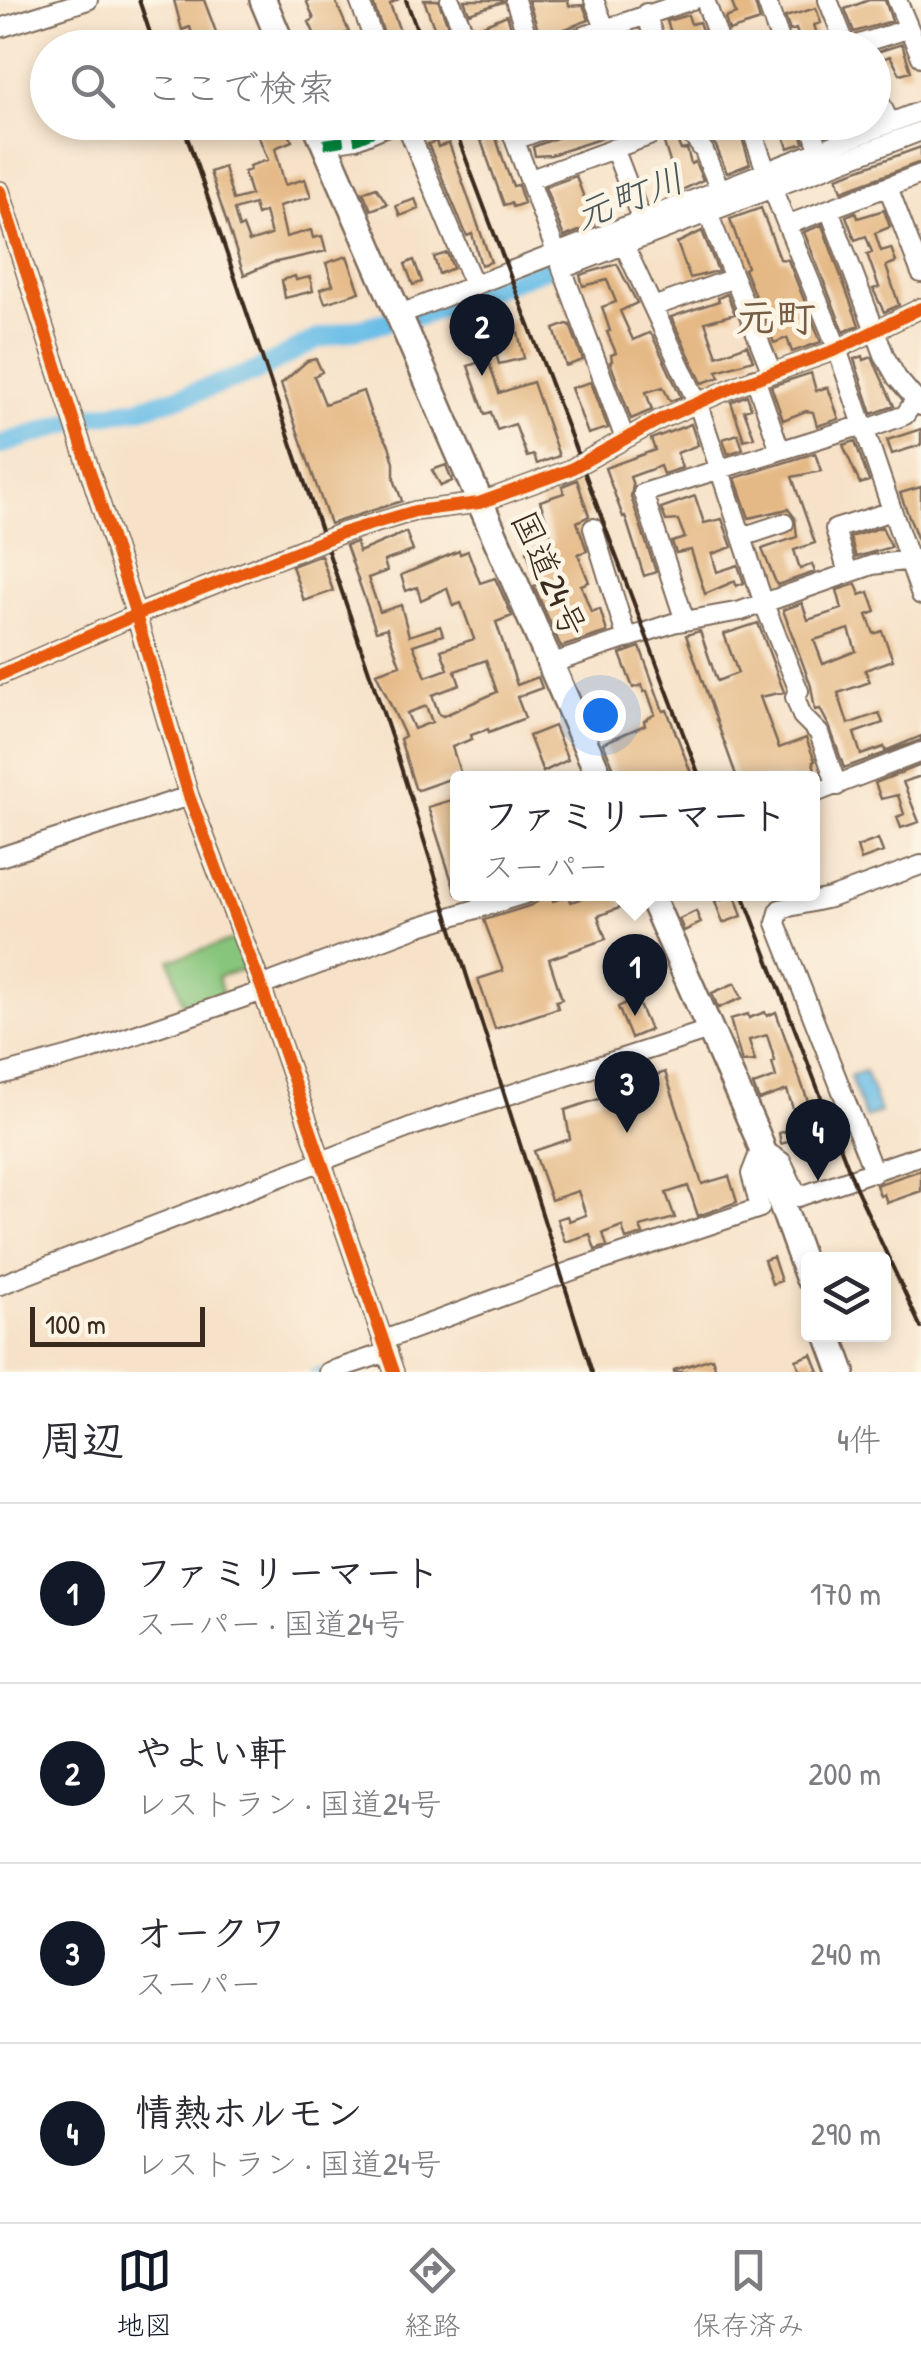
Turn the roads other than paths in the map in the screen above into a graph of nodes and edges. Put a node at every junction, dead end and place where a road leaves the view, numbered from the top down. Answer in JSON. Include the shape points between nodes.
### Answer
{"nodes":[{"id":1,"x":88,"y":0,"type":"edge"},
{"id":2,"x":262,"y":0,"type":"edge"},
{"id":3,"x":359,"y":0,"type":"edge"},
{"id":4,"x":450,"y":0,"type":"edge"},
{"id":5,"x":516,"y":0,"type":"edge"},
{"id":6,"x":594,"y":0,"type":"edge"},
{"id":7,"x":692,"y":0,"type":"edge"},
{"id":8,"x":705,"y":0,"type":"edge"},
{"id":9,"x":766,"y":0,"type":"edge"},
{"id":10,"x":828,"y":0,"type":"edge"},
{"id":11,"x":897,"y":0,"type":"edge"},
{"id":12,"x":639,"y":10,"type":"edge"},
{"id":13,"x":0,"y":28,"type":"edge"},
{"id":14,"x":605,"y":28,"type":"junction"},
{"id":15,"x":907,"y":28,"type":"junction"},
{"id":16,"x":275,"y":30,"type":"edge"},
{"id":17,"x":370,"y":30,"type":"edge"},
{"id":18,"x":462,"y":30,"type":"edge"},
{"id":19,"x":525,"y":30,"type":"edge"},
{"id":20,"x":599,"y":30,"type":"edge"},
{"id":21,"x":716,"y":30,"type":"edge"},
{"id":22,"x":777,"y":30,"type":"edge"},
{"id":23,"x":844,"y":30,"type":"edge"},
{"id":24,"x":891,"y":33,"type":"edge"},
{"id":25,"x":921,"y":58,"type":"edge"},
{"id":26,"x":921,"y":111,"type":"edge"},
{"id":27,"x":891,"y":123,"type":"edge"},
{"id":28,"x":921,"y":130,"type":"edge"},
{"id":29,"x":323,"y":140,"type":"edge"},
{"id":30,"x":409,"y":140,"type":"edge"},
{"id":31,"x":515,"y":140,"type":"edge"},
{"id":32,"x":637,"y":140,"type":"edge"},
{"id":33,"x":695,"y":140,"type":"edge"},
{"id":34,"x":755,"y":140,"type":"edge"},
{"id":35,"x":816,"y":140,"type":"edge"},
{"id":36,"x":845,"y":140,"type":"edge"},
{"id":37,"x":891,"y":140,"type":"edge"},
{"id":38,"x":891,"y":140,"type":"edge"},
{"id":39,"x":614,"y":148,"type":"junction"},
{"id":40,"x":819,"y":150,"type":"junction"},
{"id":41,"x":921,"y":174,"type":"edge"},
{"id":42,"x":530,"y":179,"type":"junction"},
{"id":43,"x":769,"y":180,"type":"junction"},
{"id":44,"x":888,"y":186,"type":"junction"},
{"id":45,"x":720,"y":190,"type":"junction"},
{"id":46,"x":0,"y":191,"type":"edge"},
{"id":47,"x":829,"y":210,"type":"junction"},
{"id":48,"x":708,"y":213,"type":"junction"},
{"id":49,"x":642,"y":221,"type":"junction"},
{"id":50,"x":786,"y":225,"type":"junction"},
{"id":51,"x":624,"y":245,"type":"junction"},
{"id":52,"x":561,"y":260,"type":"junction"},
{"id":53,"x":921,"y":273,"type":"edge"},
{"id":54,"x":734,"y":278,"type":"junction"},
{"id":55,"x":474,"y":285,"type":"junction"},
{"id":56,"x":653,"y":307,"type":"junction"},
{"id":57,"x":921,"y":308,"type":"edge"},
{"id":58,"x":398,"y":315,"type":"junction"},
{"id":59,"x":874,"y":329,"type":"junction"},
{"id":60,"x":836,"y":350,"type":"junction"},
{"id":61,"x":764,"y":376,"type":"junction"},
{"id":62,"x":918,"y":403,"type":"edge"},
{"id":63,"x":698,"y":404,"type":"junction"},
{"id":64,"x":864,"y":427,"type":"junction"},
{"id":65,"x":626,"y":439,"type":"junction"},
{"id":66,"x":780,"y":450,"type":"junction"},
{"id":67,"x":720,"y":468,"type":"junction"},
{"id":68,"x":479,"y":503,"type":"junction"},
{"id":69,"x":892,"y":511,"type":"junction"},
{"id":70,"x":784,"y":524,"type":"dead end"},
{"id":71,"x":593,"y":528,"type":"dead end"},
{"id":72,"x":742,"y":537,"type":"junction"},
{"id":73,"x":915,"y":559,"type":"edge"},
{"id":74,"x":848,"y":573,"type":"junction"},
{"id":75,"x":921,"y":595,"type":"edge"},
{"id":76,"x":764,"y":604,"type":"junction"},
{"id":77,"x":136,"y":614,"type":"junction"},
{"id":78,"x":685,"y":620,"type":"junction"},
{"id":79,"x":628,"y":639,"type":"junction"},
{"id":80,"x":550,"y":664,"type":"junction"},
{"id":81,"x":0,"y":675,"type":"edge"},
{"id":82,"x":921,"y":752,"type":"edge"},
{"id":83,"x":597,"y":771,"type":"edge"},
{"id":84,"x":837,"y":786,"type":"junction"},
{"id":85,"x":820,"y":791,"type":"edge"},
{"id":86,"x":190,"y":796,"type":"junction"},
{"id":87,"x":0,"y":857,"type":"edge"},
{"id":88,"x":921,"y":865,"type":"edge"},
{"id":89,"x":820,"y":900,"type":"edge"},
{"id":90,"x":502,"y":901,"type":"edge"},
{"id":91,"x":653,"y":901,"type":"edge"},
{"id":92,"x":816,"y":901,"type":"edge"},
{"id":93,"x":262,"y":988,"type":"junction"},
{"id":94,"x":712,"y":1029,"type":"junction"},
{"id":95,"x":0,"y":1076,"type":"edge"},
{"id":96,"x":762,"y":1148,"type":"junction"},
{"id":97,"x":921,"y":1155,"type":"edge"},
{"id":98,"x":323,"y":1162,"type":"junction"},
{"id":99,"x":874,"y":1173,"type":"junction"},
{"id":100,"x":801,"y":1257,"type":"edge"},
{"id":101,"x":0,"y":1284,"type":"edge"},
{"id":102,"x":831,"y":1342,"type":"edge"},
{"id":103,"x":386,"y":1346,"type":"junction"},
{"id":104,"x":328,"y":1372,"type":"edge"},
{"id":105,"x":394,"y":1372,"type":"edge"},
{"id":106,"x":842,"y":1372,"type":"edge"}],
"edges":[{"from":1,"to":13,"type":"street"},
{"from":2,"to":16,"type":"highway"},
{"from":3,"to":17,"type":"street"},
{"from":4,"to":18,"type":"street"},
{"from":5,"to":19,"type":"street"},
{"from":6,"to":14,"type":"street"},
{"from":7,"to":12,"type":"street"},
{"from":8,"to":21,"type":"street"},
{"from":9,"to":22,"type":"street"},
{"from":10,"to":23,"type":"street"},
{"from":11,"to":15,"type":"street"},
{"from":12,"to":14,"type":"street"},
{"from":14,"to":20,"type":"street"},
{"from":15,"to":24,"type":"street"},
{"from":15,"to":25,"type":"street"},
{"from":26,"to":27,"type":"street"},
{"from":28,"to":37,"type":"street"},
{"from":29,"to":58,"type":"highway","name":"国道24号"},
{"from":30,"to":55,"type":"street"},
{"from":31,"to":42,"type":"street"},
{"from":32,"to":39,"type":"street"},
{"from":33,"to":45,"type":"street"},
{"from":34,"to":43,"type":"street"},
{"from":35,"to":40,"type":"street"},
{"from":36,"to":40,"type":"street"},
{"from":38,"to":43,"type":"street"},
{"from":39,"to":42,"type":"street"},
{"from":39,"to":49,"type":"street"},
{"from":40,"to":43,"type":"street"},
{"from":41,"to":44,"type":"street"},
{"from":42,"to":52,"type":"street"},
{"from":43,"to":45,"type":"street"},
{"from":43,"to":48,"type":"street"},
{"from":43,"to":50,"type":"street"},
{"from":44,"to":47,"type":"street"},
{"from":44,"to":53,"type":"street"},
{"from":45,"to":49,"type":"street"},
{"from":46,"to":77,"type":"street"},
{"from":47,"to":50,"type":"street"},
{"from":47,"to":59,"type":"street"},
{"from":48,"to":51,"type":"street"},
{"from":48,"to":54,"type":"street"},
{"from":49,"to":52,"type":"street"},
{"from":50,"to":60,"type":"street"},
{"from":51,"to":52,"type":"street"},
{"from":51,"to":56,"type":"street"},
{"from":52,"to":55,"type":"street","via":[[507,270]]},
{"from":52,"to":65,"type":"street"},
{"from":54,"to":56,"type":"street"},
{"from":54,"to":61,"type":"street"},
{"from":55,"to":58,"type":"street"},
{"from":56,"to":63,"type":"street"},
{"from":57,"to":59,"type":"street"},
{"from":58,"to":68,"type":"highway","name":"国道24号"},
{"from":59,"to":60,"type":"street"},
{"from":59,"to":62,"type":"street","via":[[889,367]]},
{"from":60,"to":61,"type":"street"},
{"from":60,"to":64,"type":"street"},
{"from":61,"to":63,"type":"street"},
{"from":61,"to":66,"type":"street"},
{"from":62,"to":64,"type":"street","via":[[904,415]]},
{"from":63,"to":65,"type":"street"},
{"from":63,"to":67,"type":"street"},
{"from":64,"to":66,"type":"street"},
{"from":64,"to":69,"type":"street"},
{"from":65,"to":68,"type":"street","via":[[581,465]]},
{"from":66,"to":67,"type":"street"},
{"from":67,"to":72,"type":"street"},
{"from":67,"to":78,"type":"street","via":[[643,493]]},
{"from":68,"to":77,"type":"street","via":[[415,511],[342,533]]},
{"from":68,"to":80,"type":"highway","name":"国道24号"},
{"from":69,"to":73,"type":"street"},
{"from":69,"to":74,"type":"street","via":[[835,529]]},
{"from":70,"to":72,"type":"street"},
{"from":71,"to":79,"type":"street"},
{"from":72,"to":76,"type":"street"},
{"from":73,"to":74,"type":"street"},
{"from":73,"to":75,"type":"street"},
{"from":74,"to":76,"type":"street"},
{"from":76,"to":78,"type":"street"},
{"from":76,"to":84,"type":"street","via":[[799,691],[802,716],[819,732]]},
{"from":77,"to":81,"type":"street"},
{"from":77,"to":86,"type":"street"},
{"from":78,"to":79,"type":"street"},
{"from":79,"to":80,"type":"street"},
{"from":80,"to":83,"type":"highway","name":"国道24号"},
{"from":82,"to":84,"type":"street"},
{"from":84,"to":85,"type":"street"},
{"from":86,"to":87,"type":"street"},
{"from":86,"to":93,"type":"street"},
{"from":88,"to":89,"type":"street"},
{"from":90,"to":93,"type":"street"},
{"from":91,"to":94,"type":"highway"},
{"from":92,"to":99,"type":"street","via":[[780,909],[776,923]]},
{"from":93,"to":95,"type":"street"},
{"from":93,"to":98,"type":"street"},
{"from":94,"to":96,"type":"highway"},
{"from":94,"to":98,"type":"street"},
{"from":96,"to":99,"type":"street","via":[[782,1162],[798,1198]]},
{"from":96,"to":100,"type":"highway"},
{"from":96,"to":103,"type":"street","via":[[751,1174],[760,1208],[574,1270]]},
{"from":97,"to":99,"type":"street"},
{"from":98,"to":101,"type":"street"},
{"from":98,"to":103,"type":"street"},
{"from":102,"to":106,"type":"highway"},
{"from":103,"to":104,"type":"street"},
{"from":103,"to":105,"type":"street"}]}
